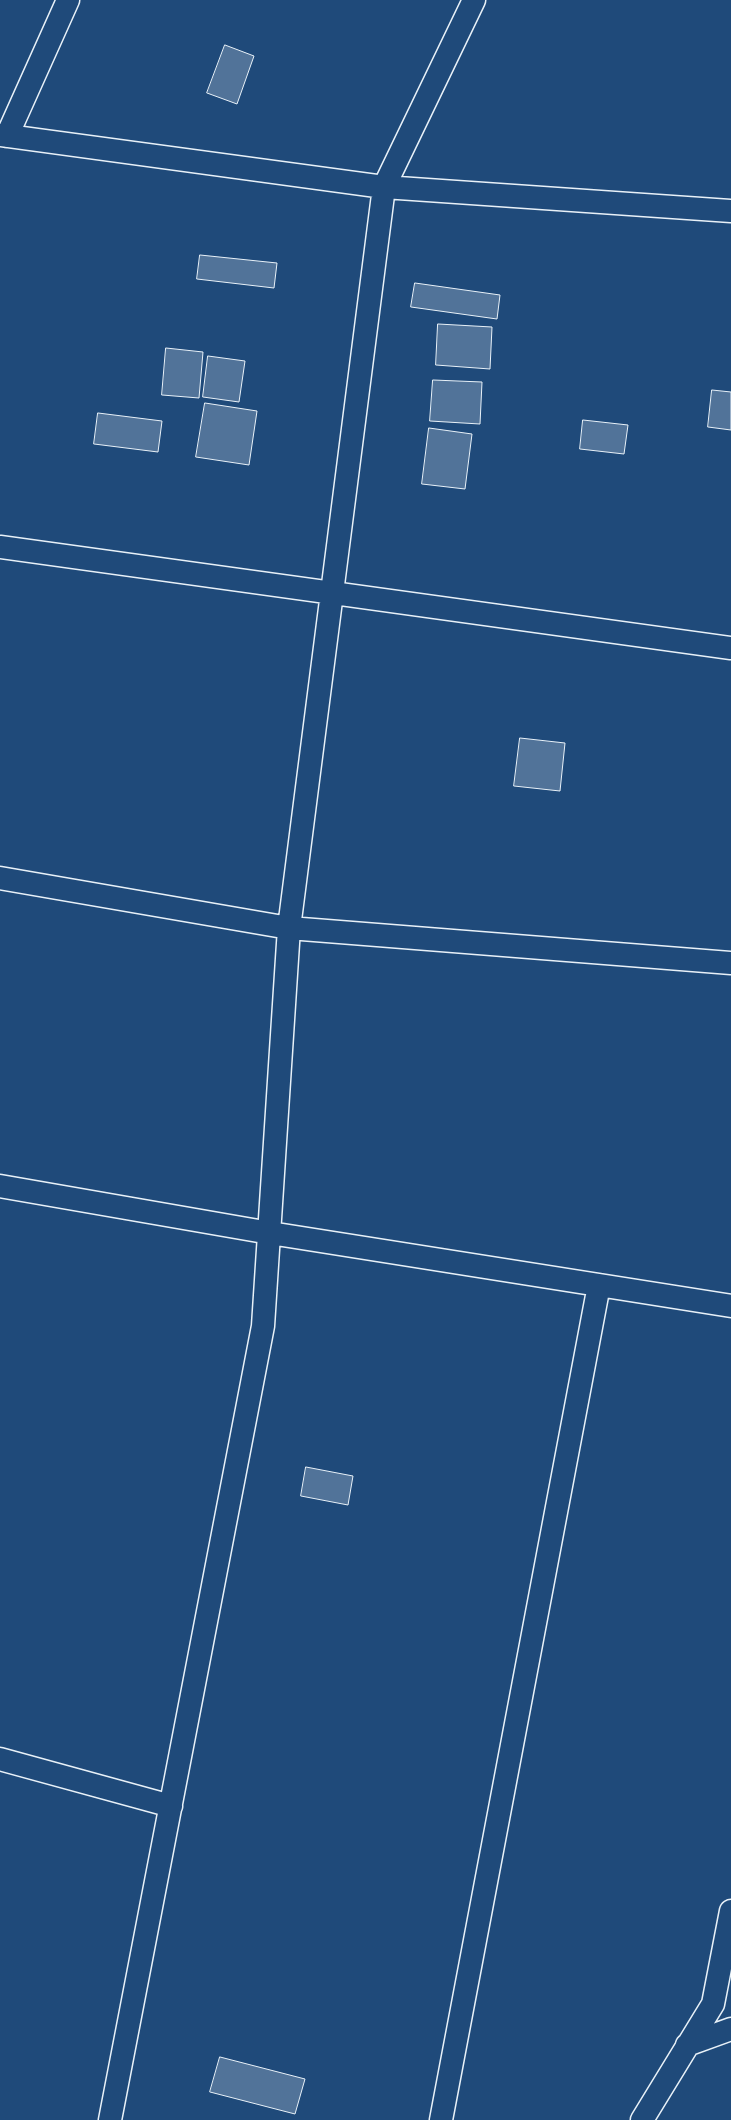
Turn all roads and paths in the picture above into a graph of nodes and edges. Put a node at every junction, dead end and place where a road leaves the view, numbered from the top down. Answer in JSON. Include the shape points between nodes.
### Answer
{"nodes":[{"id":1,"x":68,"y":0,"type":"edge"},
{"id":2,"x":474,"y":0,"type":"edge"},
{"id":3,"x":4,"y":136,"type":"edge"},
{"id":4,"x":384,"y":187,"type":"junction"},
{"id":5,"x":731,"y":211,"type":"edge"},
{"id":6,"x":0,"y":547,"type":"edge"},
{"id":7,"x":332,"y":593,"type":"junction"},
{"id":8,"x":731,"y":648,"type":"edge"},
{"id":9,"x":0,"y":878,"type":"edge"},
{"id":10,"x":289,"y":928,"type":"junction"},
{"id":11,"x":731,"y":963,"type":"edge"},
{"id":12,"x":0,"y":1186,"type":"edge"},
{"id":13,"x":270,"y":1233,"type":"junction"},
{"id":14,"x":599,"y":1285,"type":"junction"},
{"id":15,"x":731,"y":1306,"type":"edge"},
{"id":16,"x":0,"y":1759,"type":"edge"},
{"id":17,"x":171,"y":1806,"type":"junction"},
{"id":18,"x":731,"y":1911,"type":"edge"},
{"id":19,"x":731,"y":2029,"type":"edge"},
{"id":20,"x":688,"y":2045,"type":"junction"},
{"id":21,"x":110,"y":2120,"type":"edge"},
{"id":22,"x":441,"y":2120,"type":"edge"},
{"id":23,"x":642,"y":2120,"type":"edge"}],
"edges":[{"from":1,"to":3,"type":"street"},
{"from":2,"to":4,"type":"street"},
{"from":3,"to":4,"type":"street"},
{"from":4,"to":5,"type":"street"},
{"from":4,"to":7,"type":"street"},
{"from":6,"to":7,"type":"street"},
{"from":7,"to":8,"type":"street"},
{"from":7,"to":10,"type":"street"},
{"from":9,"to":10,"type":"street"},
{"from":10,"to":11,"type":"street"},
{"from":10,"to":13,"type":"street"},
{"from":12,"to":13,"type":"street"},
{"from":13,"to":14,"type":"street"},
{"from":13,"to":17,"type":"street","via":[[263,1326]]},
{"from":14,"to":15,"type":"street"},
{"from":14,"to":22,"type":"street"},
{"from":16,"to":17,"type":"street"},
{"from":17,"to":21,"type":"street"},
{"from":18,"to":20,"type":"street","via":[[712,2004]]},
{"from":19,"to":20,"type":"street"},
{"from":20,"to":23,"type":"street"}]}
